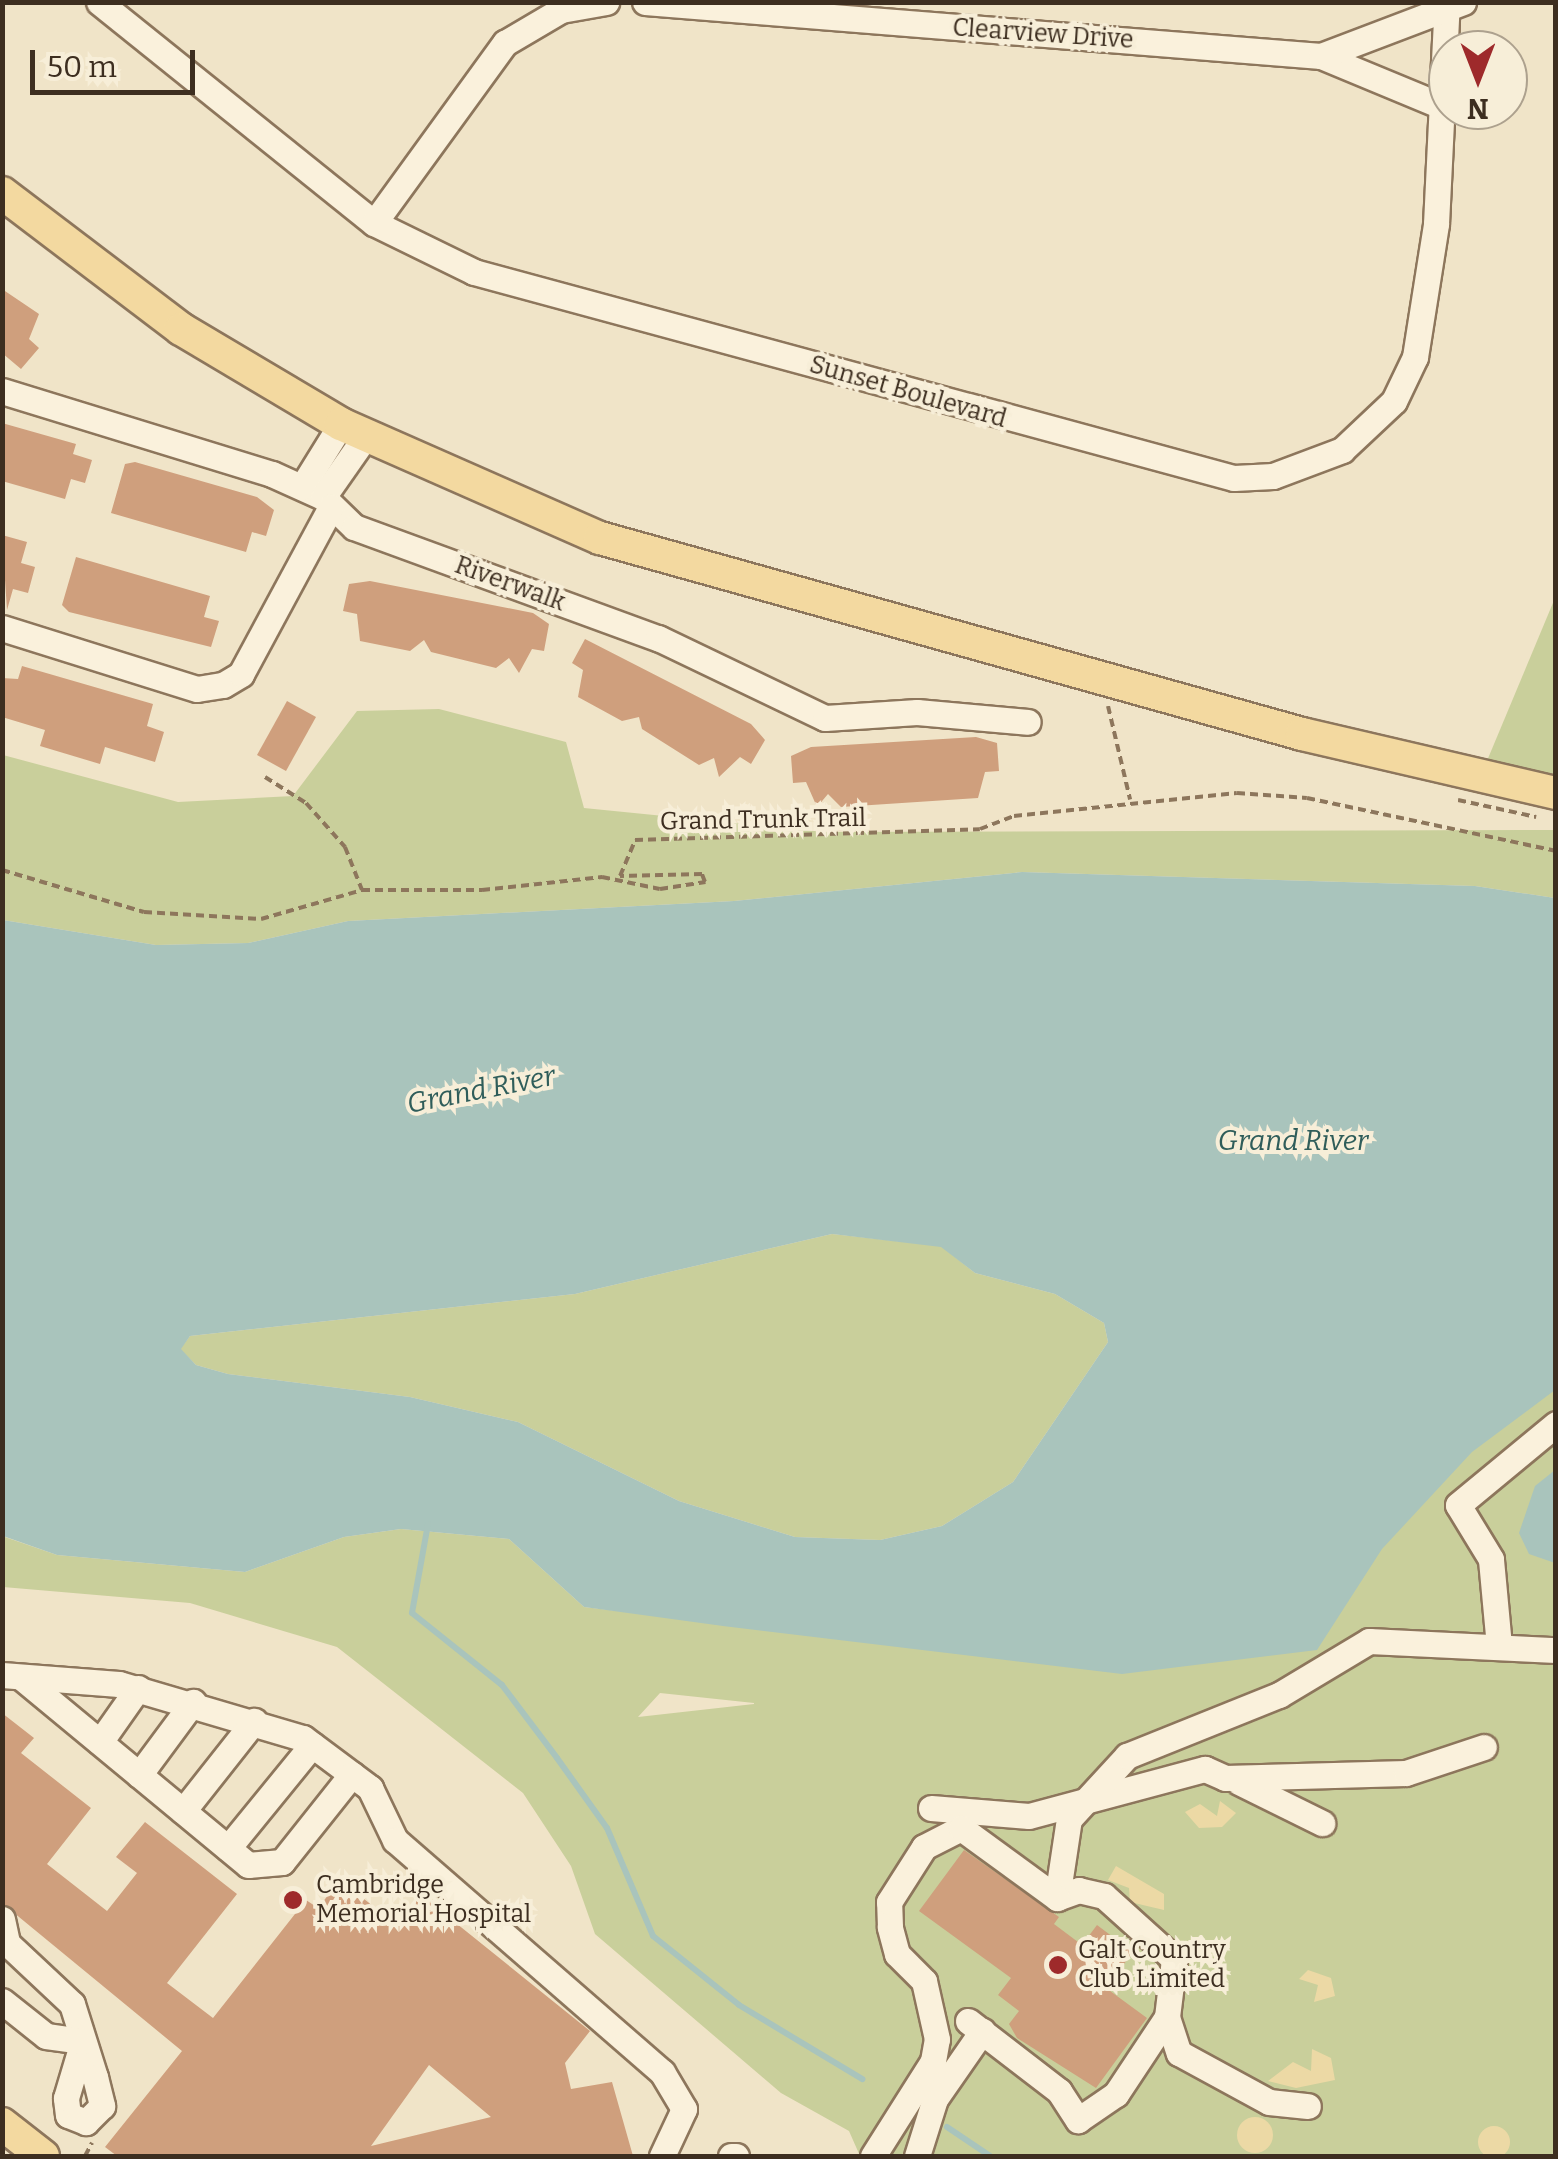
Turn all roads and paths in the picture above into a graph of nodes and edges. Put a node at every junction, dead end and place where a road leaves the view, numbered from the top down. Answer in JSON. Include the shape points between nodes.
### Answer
{"nodes":[{"id":1,"x":98,"y":2,"type":"edge"},
{"id":2,"x":606,"y":2,"type":"edge"},
{"id":3,"x":645,"y":2,"type":"edge"},
{"id":4,"x":1455,"y":9,"type":"edge"},
{"id":5,"x":1321,"y":56,"type":"junction"},
{"id":6,"x":1428,"y":100,"type":"edge"},
{"id":7,"x":1440,"y":130,"type":"edge"},
{"id":8,"x":2,"y":193,"type":"edge"},
{"id":9,"x":374,"y":222,"type":"junction"},
{"id":10,"x":2,"y":391,"type":"edge"},
{"id":11,"x":353,"y":430,"type":"junction"},
{"id":12,"x":318,"y":497,"type":"junction"},
{"id":13,"x":2,"y":628,"type":"edge"},
{"id":14,"x":1106,"y":701,"type":"dead end"},
{"id":15,"x":1028,"y":722,"type":"dead end"},
{"id":16,"x":265,"y":778,"type":"dead end"},
{"id":17,"x":1556,"y":793,"type":"edge"},
{"id":18,"x":1131,"y":800,"type":"junction"},
{"id":19,"x":1556,"y":851,"type":"edge"},
{"id":20,"x":2,"y":870,"type":"edge"},
{"id":21,"x":362,"y":890,"type":"junction"},
{"id":22,"x":1556,"y":1424,"type":"edge"},
{"id":23,"x":1499,"y":1646,"type":"junction"},
{"id":24,"x":1556,"y":1650,"type":"edge"},
{"id":25,"x":12,"y":1676,"type":"edge"},
{"id":26,"x":138,"y":1688,"type":"junction"},
{"id":27,"x":192,"y":1702,"type":"junction"},
{"id":28,"x":254,"y":1721,"type":"junction"},
{"id":29,"x":100,"y":1742,"type":"junction"},
{"id":30,"x":312,"y":1745,"type":"junction"},
{"id":31,"x":1484,"y":1747,"type":"dead end"},
{"id":32,"x":352,"y":1774,"type":"junction"},
{"id":33,"x":140,"y":1775,"type":"junction"},
{"id":34,"x":1225,"y":1778,"type":"junction"},
{"id":35,"x":1086,"y":1798,"type":"junction"},
{"id":36,"x":931,"y":1808,"type":"dead end"},
{"id":37,"x":183,"y":1810,"type":"junction"},
{"id":38,"x":1322,"y":1822,"type":"dead end"},
{"id":39,"x":228,"y":1848,"type":"junction"},
{"id":40,"x":1057,"y":1898,"type":"junction"},
{"id":41,"x":2,"y":1919,"type":"edge"},
{"id":42,"x":2,"y":2001,"type":"edge"},
{"id":43,"x":1167,"y":2017,"type":"junction"},
{"id":44,"x":1308,"y":2106,"type":"dead end"},
{"id":45,"x":2,"y":2124,"type":"edge"},
{"id":46,"x":43,"y":2156,"type":"edge"},
{"id":47,"x":662,"y":2156,"type":"edge"},
{"id":48,"x":873,"y":2156,"type":"edge"},
{"id":49,"x":917,"y":2156,"type":"edge"}],
"edges":[{"from":1,"to":9,"type":"street","name":"Sunset Boulevard"},
{"from":2,"to":9,"type":"street","via":[[561,10],[505,43]]},
{"from":3,"to":5,"type":"street","name":"Clearview Drive"},
{"from":4,"to":5,"type":"street","name":"Clearview Drive"},
{"from":5,"to":6,"type":"street","name":"Clearview Drive"},
{"from":7,"to":9,"type":"street","name":"Sunset Boulevard","via":[[1426,318],[1415,357],[1367,432],[1273,476],[1191,471],[474,272]]},
{"from":8,"to":11,"type":"main road","via":[[181,329]]},
{"from":10,"to":12,"type":"street","name":"Riverwalk"},
{"from":11,"to":12,"type":"street"},
{"from":11,"to":17,"type":"main road","via":[[666,560],[1302,734]]},
{"from":12,"to":13,"type":"street","via":[[241,674],[224,684],[197,688]]},
{"from":12,"to":15,"type":"street","name":"Riverwalk","via":[[354,527],[658,638],[825,718],[917,712]]},
{"from":14,"to":18,"type":"path"},
{"from":16,"to":21,"type":"path","via":[[306,803],[344,847]]},
{"from":18,"to":19,"type":"path","name":"Grand Trunk Trail","via":[[1284,794]]},
{"from":18,"to":21,"type":"path","name":"Grand Trunk Trail","via":[[980,829],[635,840],[621,857],[620,876],[707,878],[616,886],[602,876],[482,890]]},
{"from":20,"to":21,"type":"path","name":"Grand Trunk Trail","via":[[144,912],[220,918],[261,919]]},
{"from":22,"to":23,"type":"street","via":[[1458,1505],[1491,1559]]},
{"from":23,"to":24,"type":"street"},
{"from":23,"to":35,"type":"street","via":[[1369,1642],[1279,1695],[1127,1756]]},
{"from":25,"to":26,"type":"street"},
{"from":25,"to":29,"type":"street"},
{"from":26,"to":27,"type":"street"},
{"from":26,"to":29,"type":"street"},
{"from":27,"to":28,"type":"street"},
{"from":27,"to":33,"type":"street"},
{"from":28,"to":30,"type":"street"},
{"from":28,"to":37,"type":"street"},
{"from":29,"to":33,"type":"street"},
{"from":30,"to":32,"type":"street"},
{"from":30,"to":39,"type":"street"},
{"from":31,"to":34,"type":"street","via":[[1406,1774]]},
{"from":32,"to":39,"type":"street","via":[[282,1862],[248,1864]]},
{"from":32,"to":47,"type":"street","via":[[370,1788],[395,1840],[662,2072],[684,2109]]},
{"from":33,"to":37,"type":"street"},
{"from":34,"to":35,"type":"street","via":[[1205,1770]]},
{"from":34,"to":38,"type":"street"},
{"from":35,"to":36,"type":"street","via":[[1029,1816]]},
{"from":35,"to":40,"type":"street","via":[[1062,1839]]},
{"from":37,"to":39,"type":"street"},
{"from":40,"to":43,"type":"street","via":[[1078,1890],[1104,1896],[1166,1942],[1174,1958]]},
{"from":40,"to":48,"type":"street","via":[[961,1828],[924,1847],[889,1902],[890,1927],[897,1954],[924,1982],[937,2039]]},
{"from":41,"to":42,"type":"street","via":[[7,1943],[72,2004],[83,2041],[46,2036]]},
{"from":43,"to":44,"type":"street","via":[[1179,2052],[1269,2102]]},
{"from":43,"to":49,"type":"street","via":[[1116,2094],[1078,2120],[1060,2091],[975,2026],[935,2099]]},
{"from":45,"to":46,"type":"main road"}]}
